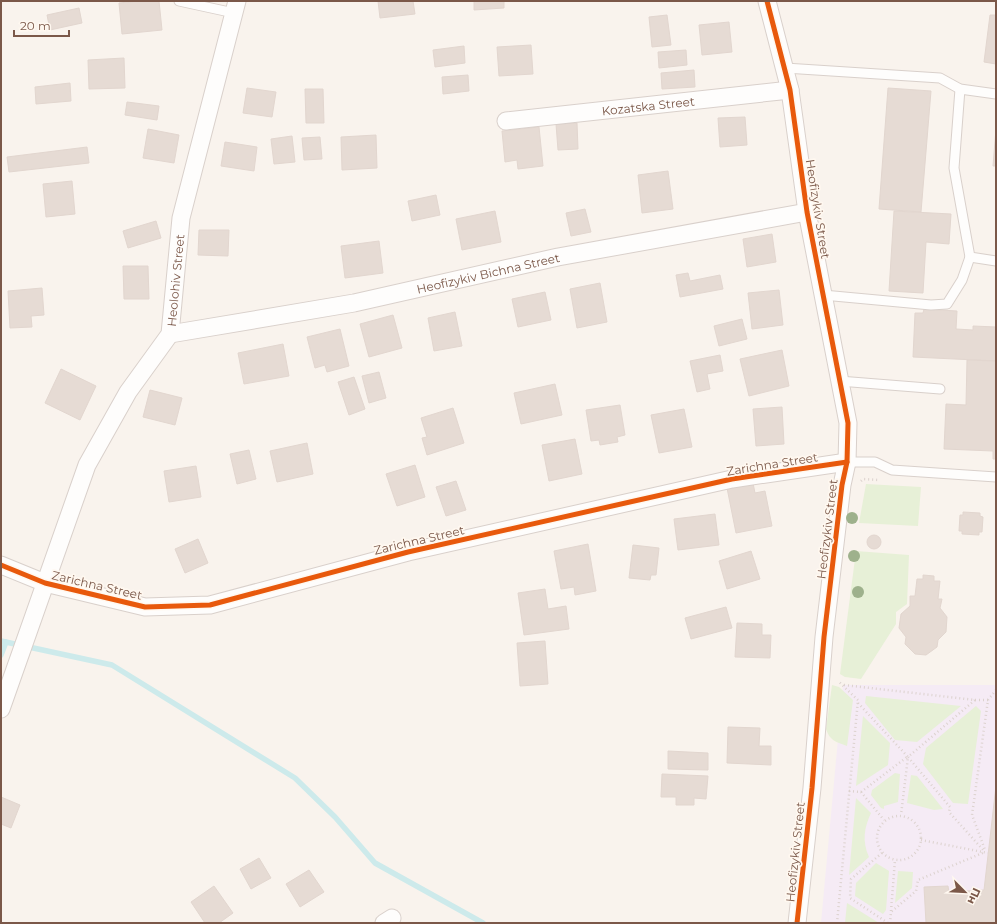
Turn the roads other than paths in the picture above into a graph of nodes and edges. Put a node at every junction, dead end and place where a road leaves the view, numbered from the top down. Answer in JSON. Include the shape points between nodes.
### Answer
{"nodes":[{"id":1,"x":179,"y":1,"type":"edge"},
{"id":2,"x":767,"y":1,"type":"edge"},
{"id":3,"x":236,"y":7,"type":"edge"},
{"id":4,"x":785,"y":68,"type":"junction"},
{"id":5,"x":960,"y":89,"type":"junction"},
{"id":6,"x":790,"y":90,"type":"junction"},
{"id":7,"x":996,"y":94,"type":"edge"},
{"id":8,"x":506,"y":121,"type":"dead end"},
{"id":9,"x":807,"y":212,"type":"junction"},
{"id":10,"x":970,"y":258,"type":"junction"},
{"id":11,"x":996,"y":261,"type":"edge"},
{"id":12,"x":823,"y":295,"type":"junction"},
{"id":13,"x":170,"y":334,"type":"junction"},
{"id":14,"x":839,"y":381,"type":"junction"},
{"id":15,"x":940,"y":389,"type":"dead end"},
{"id":16,"x":847,"y":462,"type":"junction"},
{"id":17,"x":996,"y":477,"type":"edge"},
{"id":18,"x":1,"y":565,"type":"edge"},
{"id":19,"x":45,"y":583,"type":"junction"},
{"id":20,"x":1,"y":709,"type":"edge"},
{"id":21,"x":798,"y":923,"type":"edge"}],
"edges":[{"from":1,"to":3,"type":"lane"},
{"from":2,"to":4,"type":"street","name":"Heofizykiv Street"},
{"from":3,"to":13,"type":"street","name":"Heolohiv Street","via":[[181,218]]},
{"from":4,"to":5,"type":"lane","via":[[940,78]]},
{"from":4,"to":6,"type":"street","name":"Heofizykiv Street"},
{"from":5,"to":7,"type":"lane"},
{"from":5,"to":10,"type":"lane","via":[[954,168]]},
{"from":6,"to":8,"type":"street","name":"Kozatska Street"},
{"from":6,"to":9,"type":"street","name":"Heofizykiv Street"},
{"from":9,"to":12,"type":"street","name":"Heofizykiv Street"},
{"from":9,"to":13,"type":"street","name":"Heofizykiv Bichna Street","via":[[558,257],[354,304]]},
{"from":10,"to":11,"type":"lane"},
{"from":10,"to":12,"type":"lane","via":[[962,280],[947,304],[931,305]]},
{"from":12,"to":14,"type":"street","name":"Heofizykiv Street"},
{"from":13,"to":19,"type":"street","name":"Heolohiv Street","via":[[128,392],[87,465]]},
{"from":14,"to":15,"type":"lane"},
{"from":14,"to":16,"type":"street","name":"Heofizykiv Street","via":[[848,423]]},
{"from":16,"to":17,"type":"lane","via":[[875,462],[892,470]]},
{"from":16,"to":19,"type":"street","name":"Zarichna Street","via":[[732,480],[408,552],[210,604],[145,606]]},
{"from":16,"to":21,"type":"street","name":"Heofizykiv Street","via":[[842,484],[824,637]]},
{"from":18,"to":19,"type":"street","name":"Zarichna Street"},
{"from":19,"to":20,"type":"street","name":"Heolohiv Street"}]}
